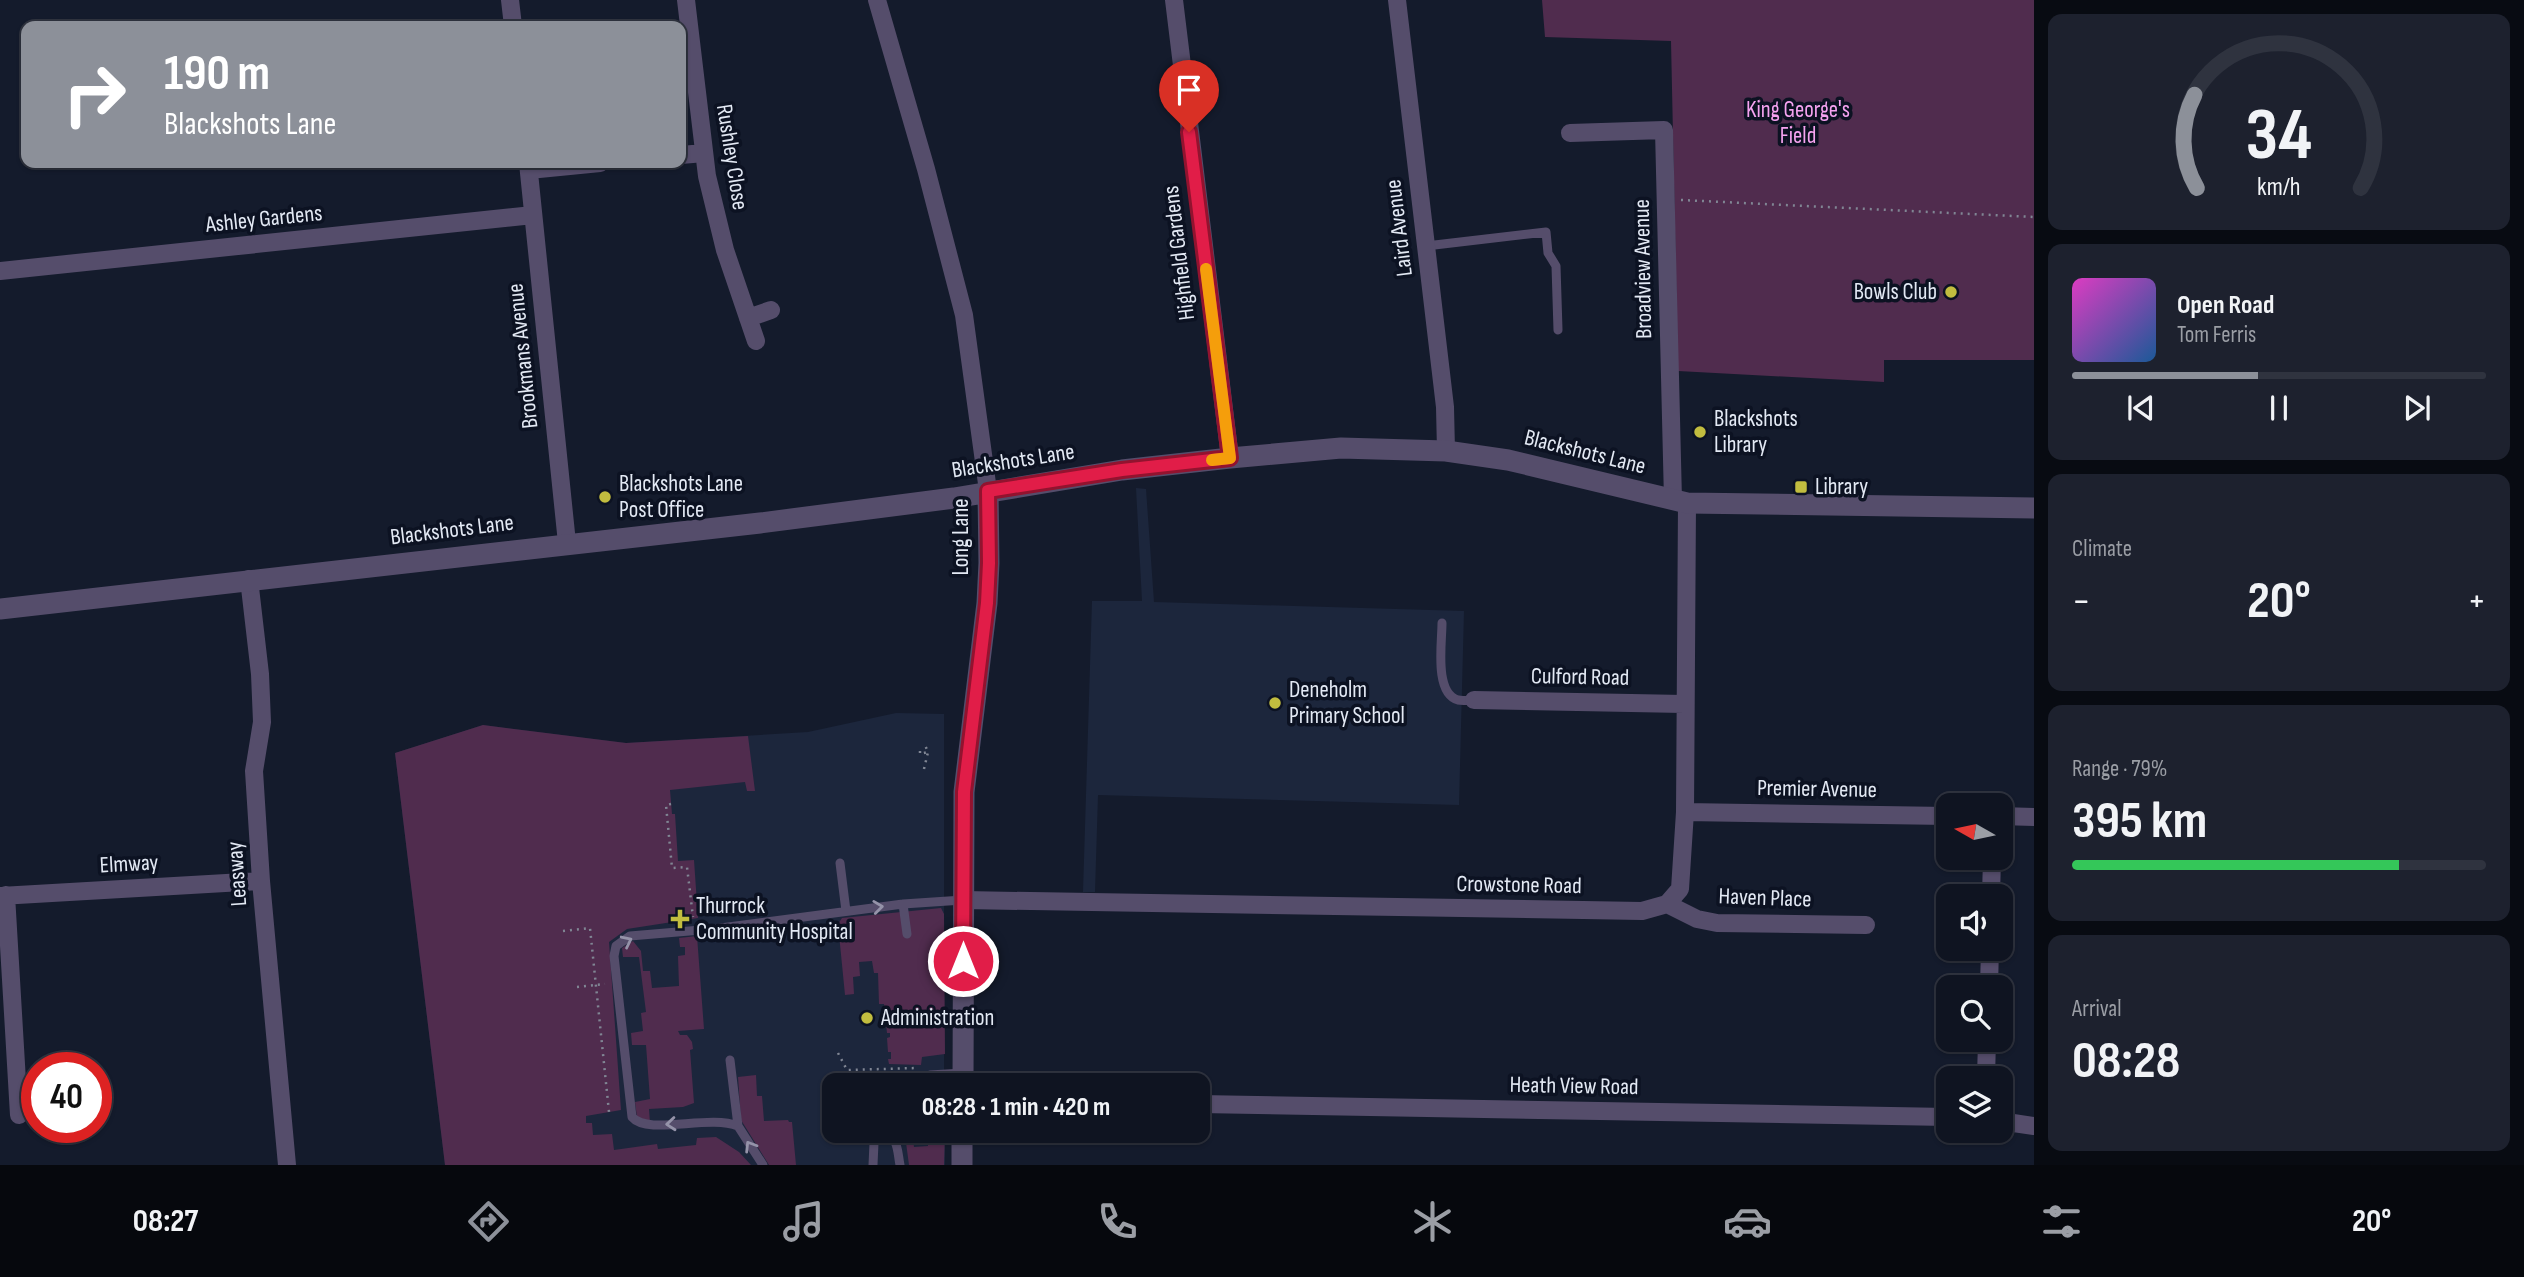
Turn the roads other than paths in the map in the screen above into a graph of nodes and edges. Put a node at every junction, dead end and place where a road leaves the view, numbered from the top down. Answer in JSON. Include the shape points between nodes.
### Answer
{"nodes":[{"id":1,"x":510,"y":0,"type":"edge"},
{"id":2,"x":686,"y":0,"type":"edge"},
{"id":3,"x":877,"y":0,"type":"edge"},
{"id":4,"x":1174,"y":0,"type":"edge"},
{"id":5,"x":1397,"y":0,"type":"edge"},
{"id":6,"x":512,"y":21,"type":"edge"},
{"id":7,"x":1570,"y":133,"type":"dead end"},
{"id":8,"x":704,"y":152,"type":"junction"},
{"id":9,"x":686,"y":154,"type":"edge"},
{"id":10,"x":528,"y":168,"type":"edge"},
{"id":11,"x":533,"y":215,"type":"junction"},
{"id":12,"x":1426,"y":246,"type":"junction"},
{"id":13,"x":0,"y":271,"type":"edge"},
{"id":14,"x":771,"y":310,"type":"dead end"},
{"id":15,"x":748,"y":318,"type":"junction"},
{"id":16,"x":1558,"y":330,"type":"dead end"},
{"id":17,"x":756,"y":341,"type":"dead end"},
{"id":18,"x":1446,"y":451,"type":"junction"},
{"id":19,"x":1230,"y":458,"type":"junction"},
{"id":20,"x":988,"y":491,"type":"junction"},
{"id":21,"x":1680,"y":501,"type":"junction"},
{"id":22,"x":2034,"y":508,"type":"edge"},
{"id":23,"x":567,"y":543,"type":"junction"},
{"id":24,"x":249,"y":579,"type":"junction"},
{"id":25,"x":0,"y":608,"type":"edge"},
{"id":26,"x":1442,"y":623,"type":"dead end"},
{"id":27,"x":1474,"y":700,"type":"joint"},
{"id":28,"x":1684,"y":704,"type":"junction"},
{"id":29,"x":1685,"y":812,"type":"junction"},
{"id":30,"x":1936,"y":816,"type":"edge"},
{"id":31,"x":2013,"y":817,"type":"edge"},
{"id":32,"x":2034,"y":817,"type":"edge"},
{"id":33,"x":840,"y":863,"type":"dead end"},
{"id":34,"x":261,"y":881,"type":"junction"},
{"id":35,"x":3,"y":895,"type":"edge"},
{"id":36,"x":963,"y":900,"type":"junction"},
{"id":37,"x":903,"y":904,"type":"junction"},
{"id":38,"x":1667,"y":904,"type":"junction"},
{"id":39,"x":846,"y":911,"type":"junction"},
{"id":40,"x":1866,"y":925,"type":"dead end"},
{"id":41,"x":907,"y":934,"type":"dead end"},
{"id":42,"x":730,"y":1060,"type":"dead end"},
{"id":43,"x":963,"y":1073,"type":"edge"},
{"id":44,"x":1210,"y":1104,"type":"edge"},
{"id":45,"x":19,"y":1115,"type":"dead end"},
{"id":46,"x":1936,"y":1117,"type":"edge"},
{"id":47,"x":2013,"y":1123,"type":"edge"},
{"id":48,"x":738,"y":1126,"type":"junction"},
{"id":49,"x":2034,"y":1126,"type":"edge"},
{"id":50,"x":962,"y":1143,"type":"edge"},
{"id":51,"x":287,"y":1165,"type":"edge"},
{"id":52,"x":763,"y":1165,"type":"edge"},
{"id":53,"x":873,"y":1165,"type":"edge"},
{"id":54,"x":900,"y":1165,"type":"edge"},
{"id":55,"x":962,"y":1165,"type":"edge"}],
"edges":[{"from":1,"to":6,"type":"street"},
{"from":2,"to":8,"type":"street","name":"Rushley Close"},
{"from":3,"to":20,"type":"street","name":"Long Lane","via":[[964,315]]},
{"from":4,"to":19,"type":"street","name":"Highfield Gardens"},
{"from":5,"to":12,"type":"street","name":"Laird Avenue"},
{"from":7,"to":21,"type":"street","name":"Broadview Avenue","via":[[1664,130]]},
{"from":8,"to":9,"type":"street"},
{"from":8,"to":15,"type":"street","name":"Rushley Close","via":[[725,250]]},
{"from":10,"to":11,"type":"street","name":"Brookmans Avenue"},
{"from":11,"to":13,"type":"street","name":"Ashley Gardens"},
{"from":11,"to":23,"type":"street","name":"Brookmans Avenue"},
{"from":12,"to":16,"type":"lane","via":[[1546,232],[1548,253],[1556,266]]},
{"from":12,"to":18,"type":"street","name":"Laird Avenue"},
{"from":14,"to":15,"type":"street"},
{"from":15,"to":17,"type":"street","name":"Rushley Close"},
{"from":18,"to":19,"type":"street","name":"Blackshots Lane","via":[[1341,448]]},
{"from":18,"to":21,"type":"street","name":"Blackshots Lane","via":[[1508,460]]},
{"from":19,"to":20,"type":"street","name":"Blackshots Lane"},
{"from":20,"to":23,"type":"street","name":"Blackshots Lane","via":[[760,523]]},
{"from":20,"to":36,"type":"street","name":"Long Lane","via":[[987,603],[964,792]]},
{"from":21,"to":22,"type":"street","name":"Blackshots Lane"},
{"from":21,"to":28,"type":"street"},
{"from":23,"to":24,"type":"street","name":"Blackshots Lane"},
{"from":24,"to":25,"type":"street","name":"Blackshots Lane"},
{"from":24,"to":34,"type":"street","name":"Leasway","via":[[262,722],[254,771]]},
{"from":26,"to":27,"type":"lane","via":[[1444,686],[1450,696]]},
{"from":27,"to":28,"type":"street","name":"Culford Road"},
{"from":28,"to":29,"type":"street"},
{"from":29,"to":30,"type":"street","name":"Premier Avenue"},
{"from":29,"to":38,"type":"street","via":[[1680,889]]},
{"from":31,"to":32,"type":"street"},
{"from":33,"to":39,"type":"lane"},
{"from":34,"to":35,"type":"street","name":"Elmway"},
{"from":34,"to":51,"type":"street","name":"Leasway"},
{"from":35,"to":45,"type":"street"},
{"from":36,"to":37,"type":"lane"},
{"from":36,"to":38,"type":"street","name":"Crowstone Road","via":[[1642,911]]},
{"from":36,"to":43,"type":"street","name":"Long Lane"},
{"from":39,"to":37,"type":"lane","one_way":true},
{"from":37,"to":41,"type":"lane"},
{"from":38,"to":40,"type":"street","name":"Haven Place","via":[[1717,923]]},
{"from":48,"to":39,"type":"lane","one_way":true,"via":[[726,1121],[648,1126],[632,1117],[616,946],[630,936]]},
{"from":42,"to":48,"type":"lane"},
{"from":44,"to":46,"type":"street","name":"Heath View Road"},
{"from":47,"to":49,"type":"street"},
{"from":52,"to":48,"type":"lane","one_way":true},
{"from":50,"to":55,"type":"street"},
{"from":53,"to":54,"type":"lane","via":[[874,1143],[887,1135],[897,1145]]}]}
